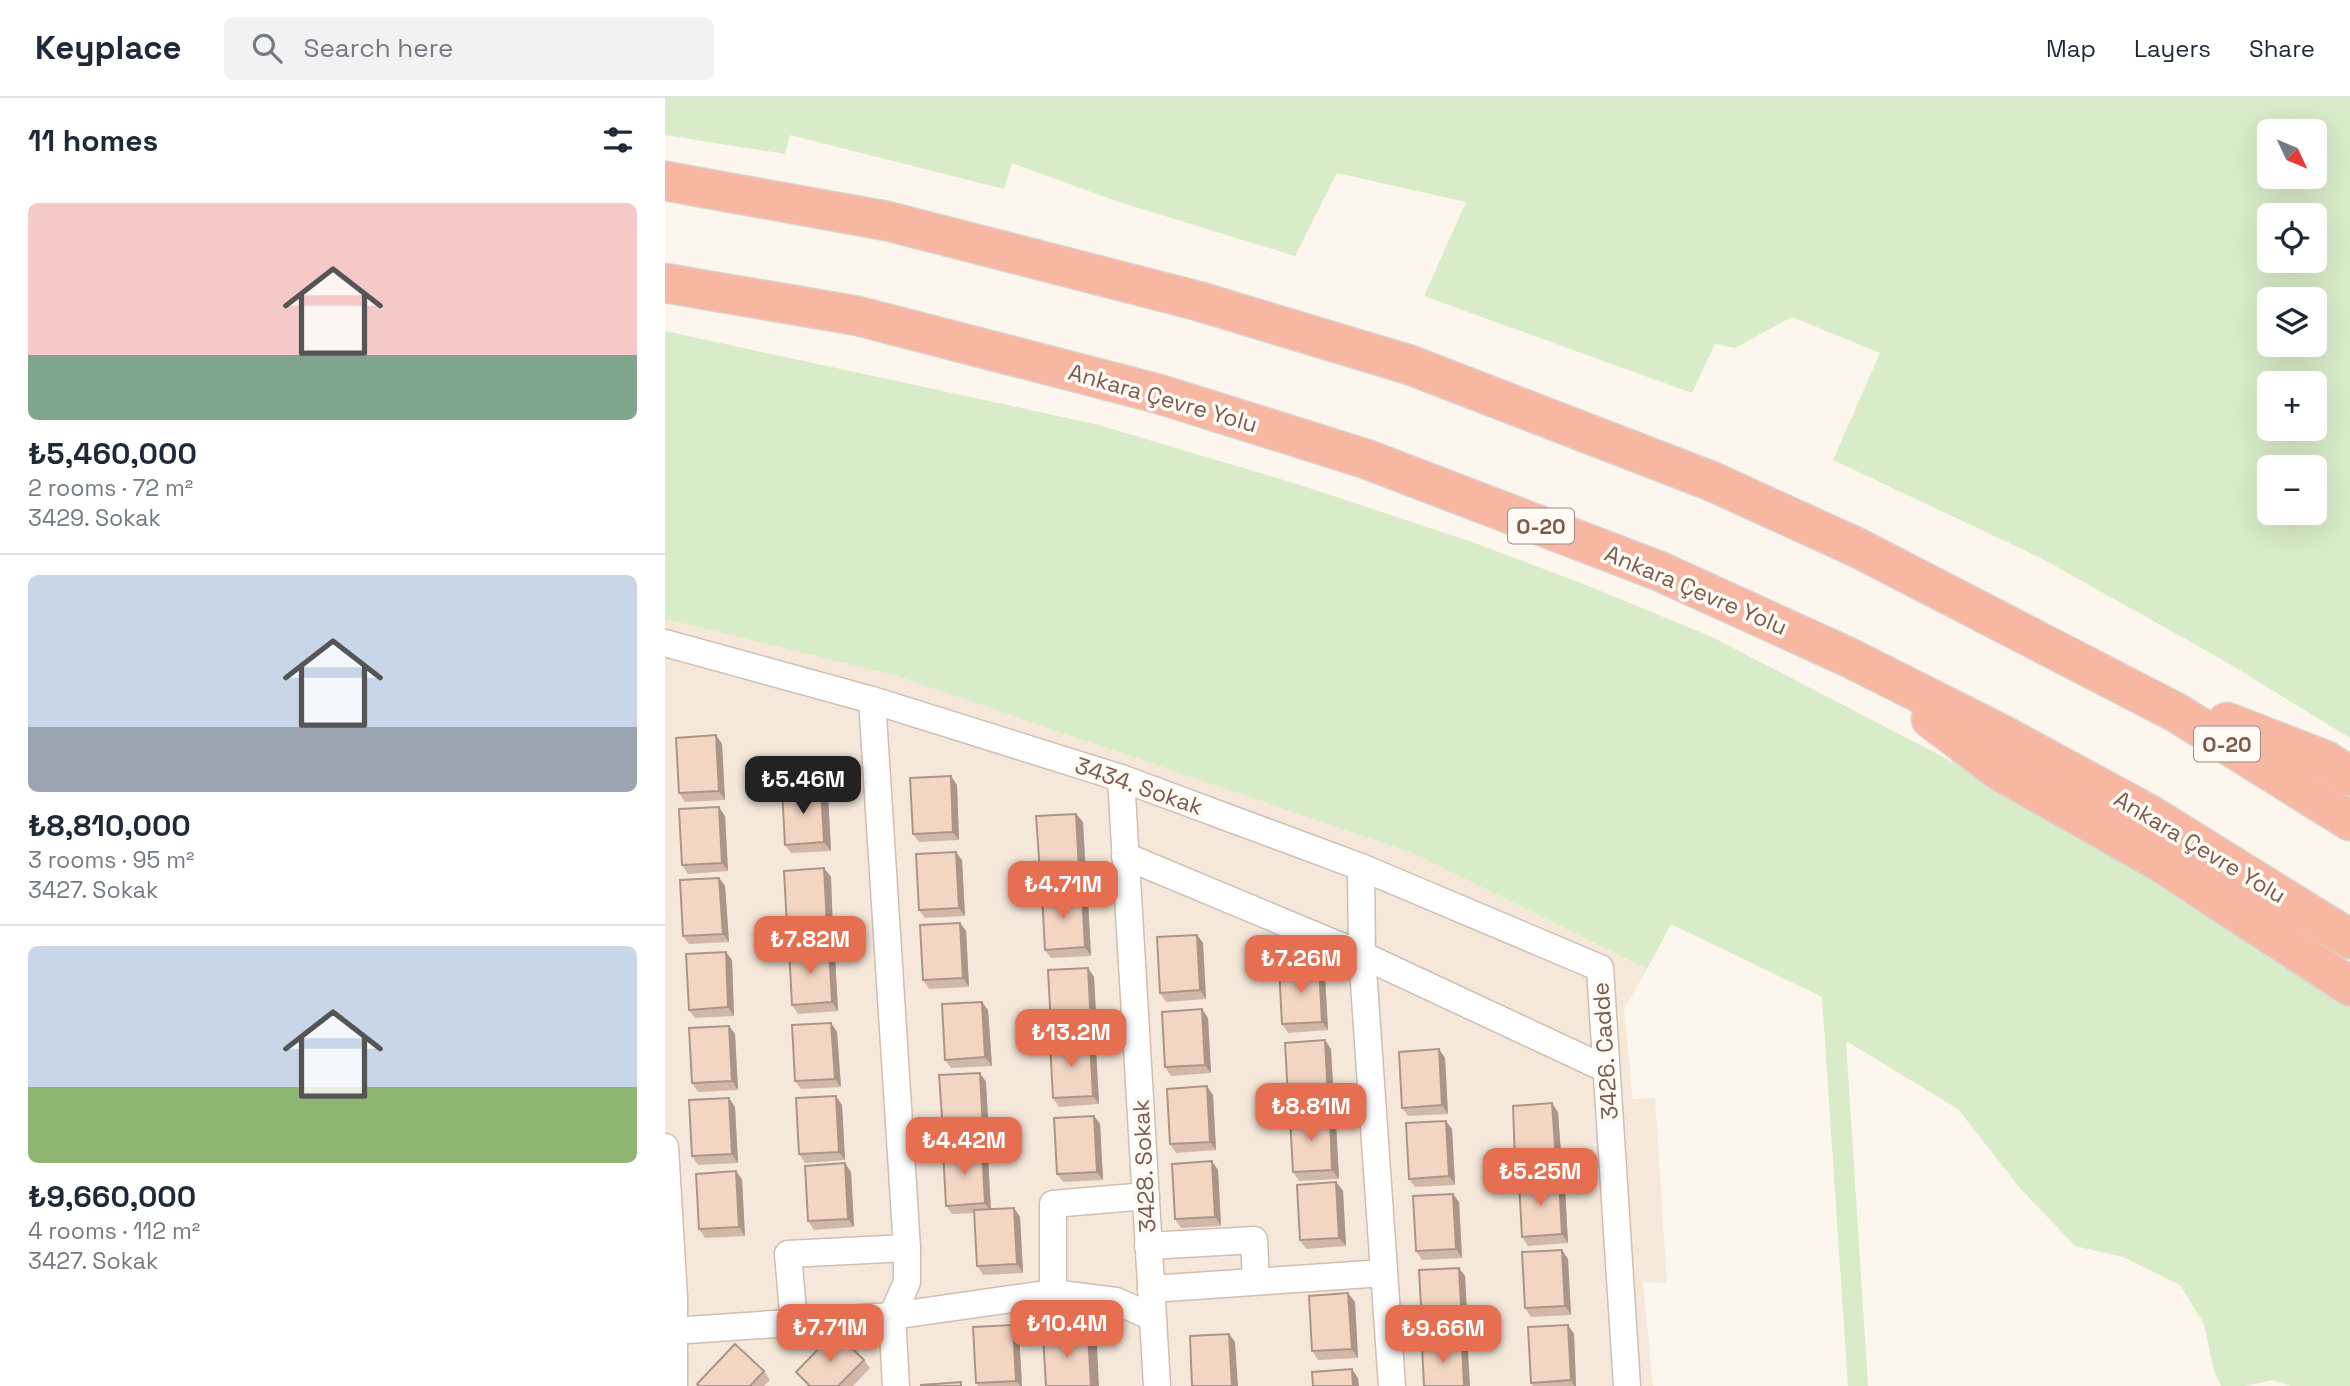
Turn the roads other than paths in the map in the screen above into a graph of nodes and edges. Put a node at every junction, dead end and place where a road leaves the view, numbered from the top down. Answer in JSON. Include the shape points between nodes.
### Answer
{"nodes":[{"id":1,"x":665,"y":181,"type":"edge"},
{"id":2,"x":665,"y":283,"type":"edge"},
{"id":3,"x":665,"y":643,"type":"edge"},
{"id":4,"x":1848,"y":657,"type":"junction"},
{"id":5,"x":2101,"y":673,"type":"junction"},
{"id":6,"x":871,"y":700,"type":"junction"},
{"id":7,"x":2350,"y":776,"type":"edge"},
{"id":8,"x":1121,"y":778,"type":"junction"},
{"id":9,"x":2350,"y":821,"type":"edge"},
{"id":10,"x":1125,"y":856,"type":"junction"},
{"id":11,"x":1361,"y":867,"type":"junction"},
{"id":12,"x":2350,"y":939,"type":"edge"},
{"id":13,"x":1362,"y":955,"type":"junction"},
{"id":14,"x":1600,"y":968,"type":"joint"},
{"id":15,"x":2350,"y":986,"type":"edge"},
{"id":16,"x":1606,"y":1069,"type":"junction"},
{"id":17,"x":665,"y":1147,"type":"edge"},
{"id":18,"x":1146,"y":1196,"type":"junction"},
{"id":19,"x":1148,"y":1246,"type":"junction"},
{"id":20,"x":907,"y":1248,"type":"junction"},
{"id":21,"x":1384,"y":1273,"type":"junction"},
{"id":22,"x":1256,"y":1281,"type":"junction"},
{"id":23,"x":1151,"y":1289,"type":"junction"},
{"id":24,"x":1052,"y":1293,"type":"junction"},
{"id":25,"x":669,"y":1296,"type":"edge"},
{"id":26,"x":892,"y":1315,"type":"junction"},
{"id":27,"x":1152,"y":1317,"type":"junction"},
{"id":28,"x":794,"y":1323,"type":"junction"},
{"id":29,"x":673,"y":1331,"type":"junction"},
{"id":30,"x":674,"y":1386,"type":"edge"},
{"id":31,"x":896,"y":1386,"type":"edge"},
{"id":32,"x":1157,"y":1386,"type":"edge"},
{"id":33,"x":1392,"y":1386,"type":"edge"},
{"id":34,"x":1627,"y":1386,"type":"edge"}],
"edges":[{"from":1,"to":5,"type":"highway","number":"O-20","via":[[887,221],[1198,301],[1410,365],[1711,481],[1858,548]]},
{"from":2,"to":4,"type":"highway","name":"Ankara Çevre Yolu","number":"O-20","via":[[858,316],[1159,394],[1340,451],[1660,571]]},
{"from":3,"to":6,"type":"street","name":"3434. Sokak"},
{"from":4,"to":12,"type":"highway","name":"Ankara Çevre Yolu","number":"O-20","via":[[2147,813]]},
{"from":4,"to":15,"type":"highway","via":[[2000,771],[2162,863]]},
{"from":5,"to":7,"type":"highway","via":[[2325,761]]},
{"from":5,"to":9,"type":"highway","number":"O-20","via":[[2177,713]]},
{"from":6,"to":8,"type":"street","name":"3434. Sokak"},
{"from":6,"to":20,"type":"street"},
{"from":8,"to":10,"type":"street","name":"3428. Sokak"},
{"from":8,"to":11,"type":"street","name":"3434. Sokak"},
{"from":10,"to":13,"type":"street"},
{"from":10,"to":18,"type":"street","name":"3428. Sokak"},
{"from":11,"to":13,"type":"street"},
{"from":11,"to":14,"type":"street","name":"3434. Sokak"},
{"from":13,"to":16,"type":"street"},
{"from":13,"to":21,"type":"street"},
{"from":14,"to":16,"type":"street","name":"3426. Cadde"},
{"from":16,"to":34,"type":"street","name":"3426. Cadde"},
{"from":17,"to":25,"type":"street"},
{"from":18,"to":19,"type":"street","name":"3428. Sokak"},
{"from":18,"to":24,"type":"street","via":[[1053,1204]]},
{"from":19,"to":22,"type":"street","via":[[1254,1240]]},
{"from":19,"to":23,"type":"street","name":"3428. Sokak"},
{"from":20,"to":26,"type":"street","via":[[907,1282]]},
{"from":20,"to":28,"type":"street","via":[[788,1254]]},
{"from":21,"to":22,"type":"street"},
{"from":21,"to":33,"type":"street"},
{"from":22,"to":23,"type":"street"},
{"from":23,"to":27,"type":"street","name":"3428. Sokak"},
{"from":24,"to":26,"type":"street"},
{"from":24,"to":27,"type":"street","via":[[1116,1301]]},
{"from":25,"to":29,"type":"street"},
{"from":26,"to":28,"type":"street"},
{"from":26,"to":31,"type":"street"},
{"from":27,"to":32,"type":"street","name":"3428. Sokak"},
{"from":28,"to":29,"type":"street"},
{"from":29,"to":30,"type":"street"}]}
